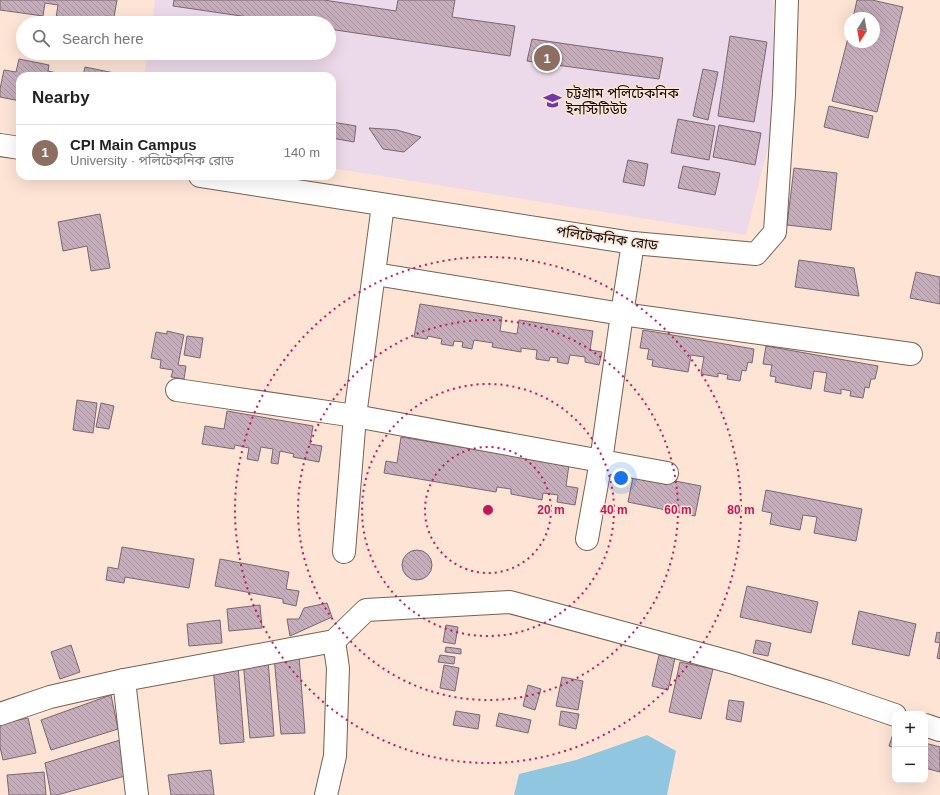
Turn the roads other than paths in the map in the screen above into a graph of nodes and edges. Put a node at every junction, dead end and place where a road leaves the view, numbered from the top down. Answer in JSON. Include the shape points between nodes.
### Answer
{"nodes":[{"id":1,"x":787,"y":0,"type":"edge"},
{"id":2,"x":0,"y":145,"type":"edge"},
{"id":3,"x":16,"y":147,"type":"edge"},
{"id":4,"x":225,"y":180,"type":"edge"},
{"id":5,"x":383,"y":205,"type":"junction"},
{"id":6,"x":633,"y":243,"type":"junction"},
{"id":7,"x":375,"y":274,"type":"junction"},
{"id":8,"x":622,"y":314,"type":"junction"},
{"id":9,"x":911,"y":354,"type":"dead end"},
{"id":10,"x":177,"y":390,"type":"dead end"},
{"id":11,"x":355,"y":416,"type":"junction"},
{"id":12,"x":602,"y":461,"type":"junction"},
{"id":13,"x":667,"y":473,"type":"dead end"},
{"id":14,"x":587,"y":539,"type":"dead end"},
{"id":15,"x":344,"y":552,"type":"dead end"},
{"id":16,"x":334,"y":641,"type":"junction"},
{"id":17,"x":124,"y":680,"type":"junction"},
{"id":18,"x":0,"y":714,"type":"edge"},
{"id":19,"x":892,"y":714,"type":"edge"},
{"id":20,"x":928,"y":726,"type":"edge"},
{"id":21,"x":940,"y":730,"type":"edge"},
{"id":22,"x":137,"y":795,"type":"edge"},
{"id":23,"x":326,"y":795,"type":"edge"}],
"edges":[{"from":1,"to":6,"type":"street","name":"পলিটেকনিক রোড","via":[[775,232],[756,254]]},
{"from":2,"to":3,"type":"street"},
{"from":4,"to":5,"type":"street","name":"পলিটেকনিক রোড"},
{"from":5,"to":6,"type":"street","name":"পলিটেকনিক রোড"},
{"from":5,"to":7,"type":"street"},
{"from":6,"to":8,"type":"street"},
{"from":7,"to":8,"type":"street"},
{"from":7,"to":11,"type":"street"},
{"from":8,"to":9,"type":"street"},
{"from":8,"to":12,"type":"street"},
{"from":10,"to":11,"type":"street"},
{"from":11,"to":12,"type":"street"},
{"from":11,"to":15,"type":"street"},
{"from":12,"to":13,"type":"street"},
{"from":12,"to":14,"type":"street"},
{"from":16,"to":17,"type":"street"},
{"from":16,"to":19,"type":"street","via":[[366,610],[510,602],[734,663]]},
{"from":16,"to":23,"type":"street","via":[[338,668],[335,756]]},
{"from":17,"to":18,"type":"street","via":[[50,697]]},
{"from":17,"to":22,"type":"street"},
{"from":20,"to":21,"type":"street"}]}
